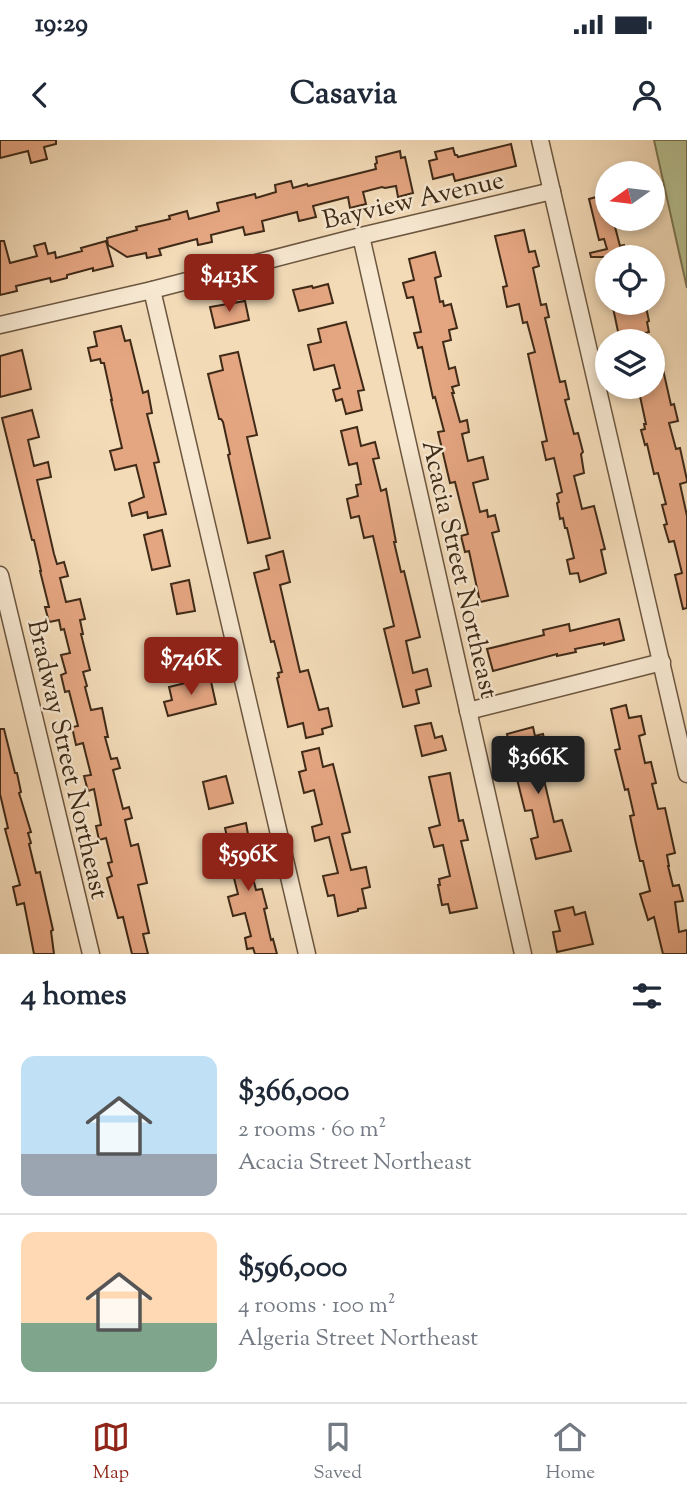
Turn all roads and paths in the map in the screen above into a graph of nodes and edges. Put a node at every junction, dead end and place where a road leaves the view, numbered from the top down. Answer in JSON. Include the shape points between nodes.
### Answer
{"nodes":[{"id":1,"x":540,"y":140,"type":"edge"},
{"id":2,"x":552,"y":191,"type":"junction"},
{"id":3,"x":361,"y":236,"type":"junction"},
{"id":4,"x":152,"y":290,"type":"junction"},
{"id":5,"x":0,"y":325,"type":"edge"},
{"id":6,"x":0,"y":575,"type":"edge"},
{"id":7,"x":662,"y":662,"type":"junction"},
{"id":8,"x":468,"y":711,"type":"junction"},
{"id":9,"x":687,"y":774,"type":"edge"},
{"id":10,"x":91,"y":954,"type":"edge"},
{"id":11,"x":307,"y":954,"type":"edge"},
{"id":12,"x":523,"y":954,"type":"edge"}],
"edges":[{"from":1,"to":2,"type":"street"},
{"from":2,"to":3,"type":"street","name":"Bayview Avenue"},
{"from":2,"to":7,"type":"street"},
{"from":3,"to":4,"type":"street","name":"Bayview Avenue"},
{"from":3,"to":8,"type":"street","name":"Acacia Street Northeast"},
{"from":4,"to":5,"type":"street","name":"Bayview Avenue"},
{"from":4,"to":11,"type":"street"},
{"from":6,"to":10,"type":"street","name":"Bradway Street Northeast"},
{"from":7,"to":8,"type":"street"},
{"from":7,"to":9,"type":"street"},
{"from":8,"to":12,"type":"street","name":"Acacia Street Northeast"}]}
